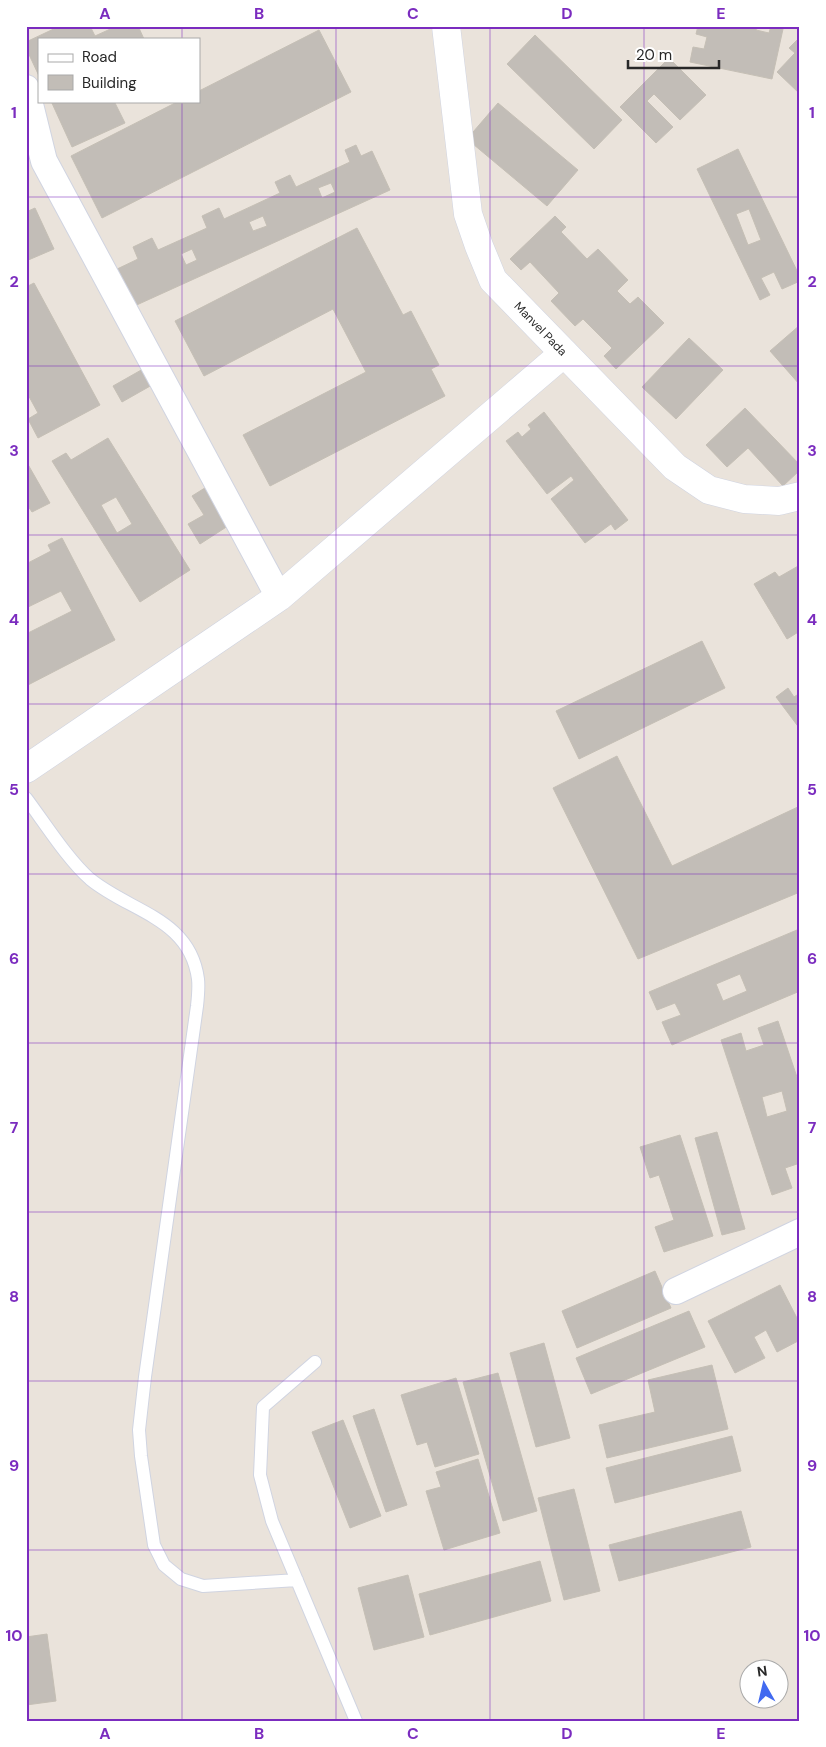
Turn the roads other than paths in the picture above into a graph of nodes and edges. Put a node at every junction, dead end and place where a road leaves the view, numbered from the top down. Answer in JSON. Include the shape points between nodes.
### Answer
{"nodes":[{"id":1,"x":446,"y":26,"type":"edge"},
{"id":2,"x":26,"y":88,"type":"edge"},
{"id":3,"x":564,"y":353,"type":"junction"},
{"id":4,"x":800,"y":496,"type":"edge"},
{"id":5,"x":279,"y":597,"type":"junction"},
{"id":6,"x":26,"y":770,"type":"edge"},
{"id":7,"x":26,"y":798,"type":"edge"},
{"id":8,"x":800,"y":1232,"type":"edge"},
{"id":9,"x":676,"y":1290,"type":"dead end"},
{"id":10,"x":315,"y":1362,"type":"dead end"},
{"id":11,"x":297,"y":1580,"type":"junction"},
{"id":12,"x":356,"y":1721,"type":"edge"}],
"edges":[{"from":1,"to":3,"type":"street","name":"Manvel Pada","via":[[468,214],[479,246],[493,280]]},
{"from":2,"to":5,"type":"street","via":[[44,161]]},
{"from":3,"to":4,"type":"street","name":"Manvel Pada","via":[[675,467],[709,490],[744,499],[779,501]]},
{"from":3,"to":5,"type":"street"},
{"from":5,"to":6,"type":"street"},
{"from":7,"to":11,"type":"lane","via":[[90,879],[180,936],[193,958],[198,980],[139,1430],[154,1545],[164,1565],[181,1579],[203,1586]]},
{"from":8,"to":9,"type":"street"},
{"from":10,"to":11,"type":"lane","via":[[263,1407],[260,1475],[272,1521]]},
{"from":11,"to":12,"type":"lane"}]}
